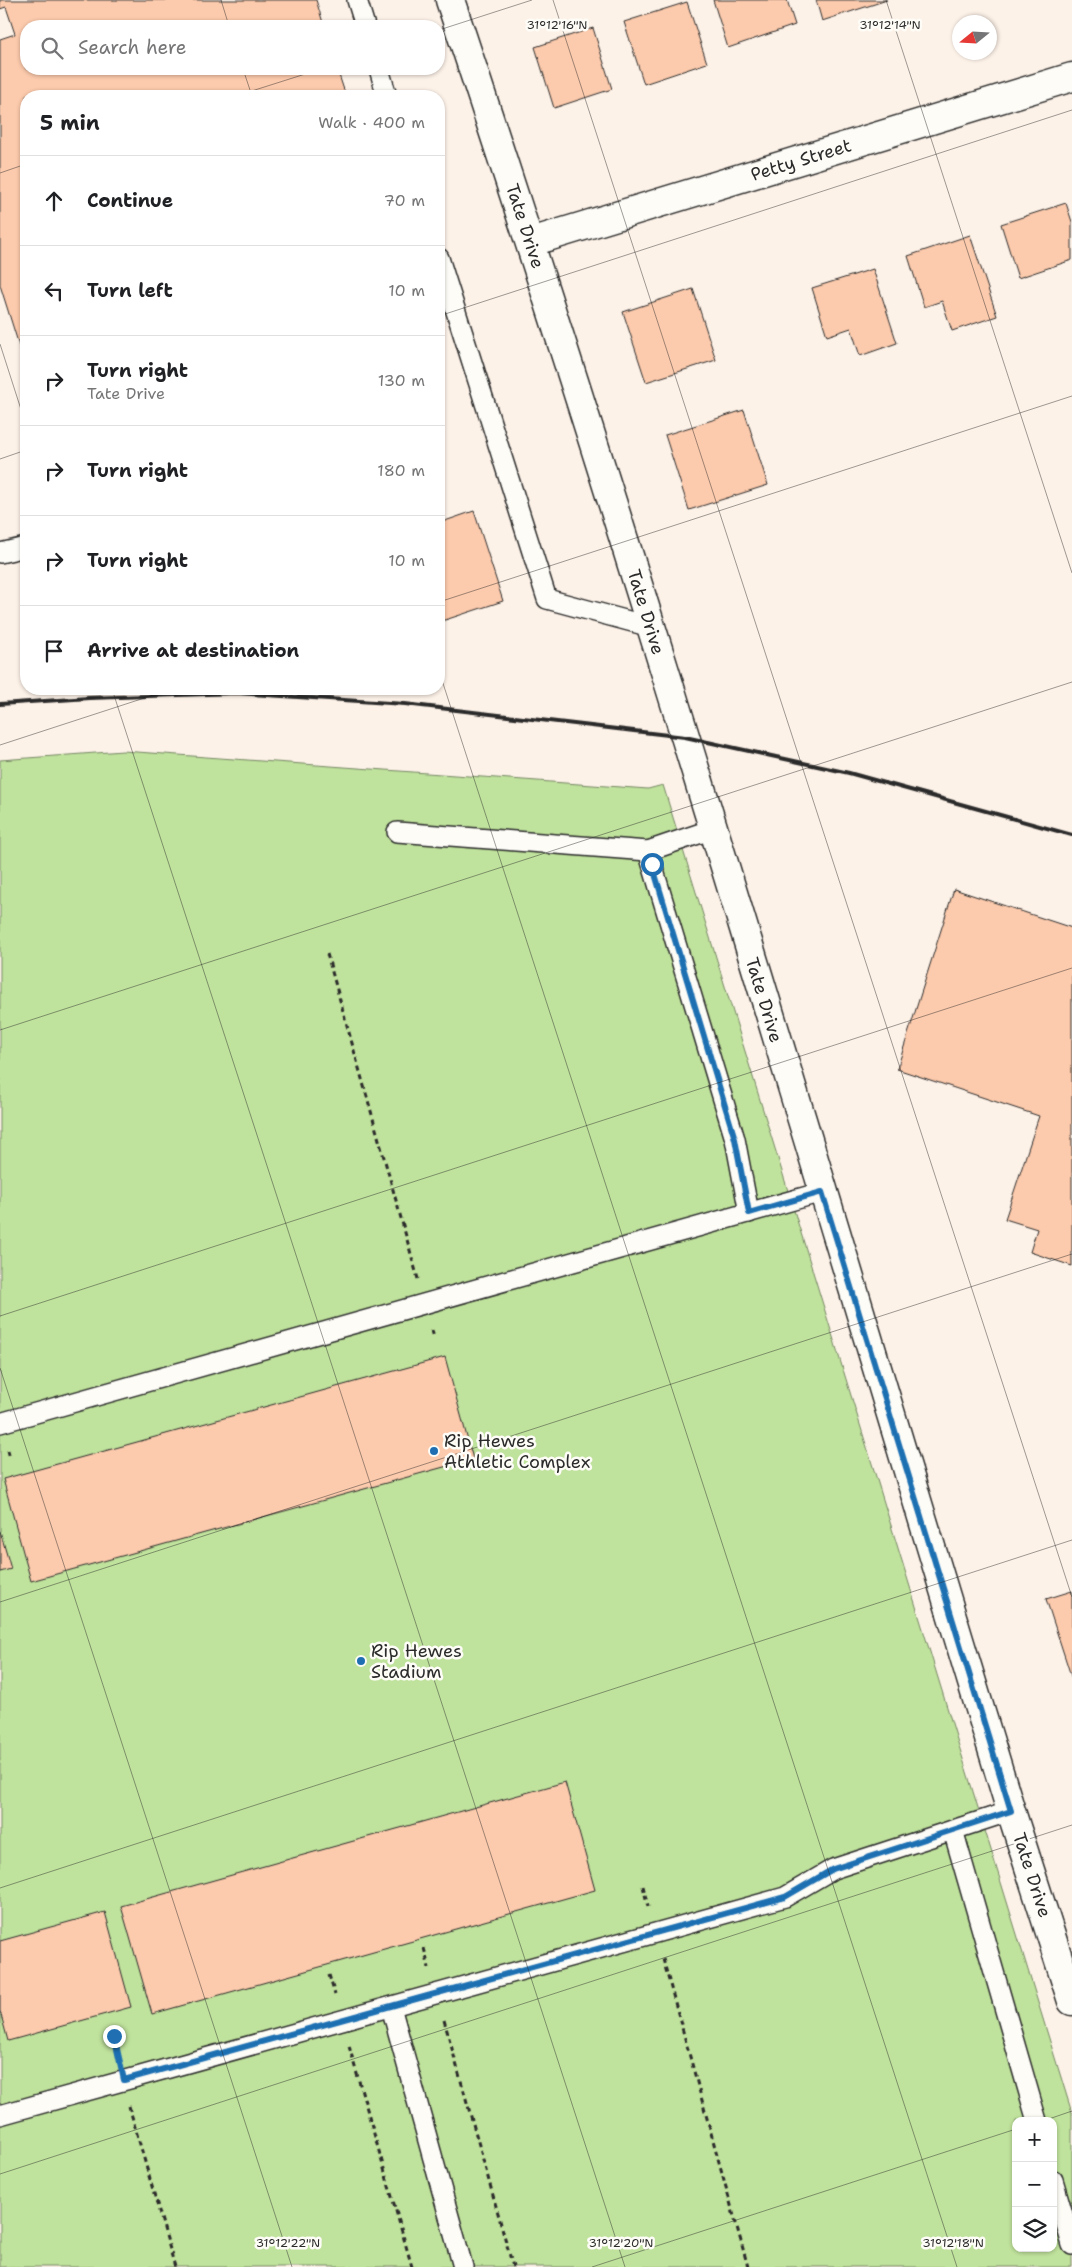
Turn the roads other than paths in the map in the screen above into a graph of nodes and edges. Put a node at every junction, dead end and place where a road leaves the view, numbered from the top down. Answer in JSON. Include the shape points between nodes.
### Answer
{"nodes":[{"id":1,"x":357,"y":0,"type":"edge"},
{"id":2,"x":450,"y":0,"type":"edge"},
{"id":3,"x":363,"y":20,"type":"edge"},
{"id":4,"x":381,"y":75,"type":"edge"},
{"id":5,"x":1072,"y":77,"type":"edge"},
{"id":6,"x":385,"y":90,"type":"edge"},
{"id":7,"x":531,"y":242,"type":"junction"},
{"id":8,"x":445,"y":277,"type":"edge"},
{"id":9,"x":20,"y":549,"type":"edge"},
{"id":10,"x":0,"y":554,"type":"edge"},
{"id":11,"x":651,"y":627,"type":"junction"},
{"id":12,"x":713,"y":829,"type":"junction"},
{"id":13,"x":396,"y":832,"type":"dead end"},
{"id":14,"x":648,"y":851,"type":"junction"},
{"id":15,"x":822,"y":1192,"type":"junction"},
{"id":16,"x":749,"y":1213,"type":"junction"},
{"id":17,"x":0,"y":1423,"type":"edge"},
{"id":18,"x":1011,"y":1811,"type":"junction"},
{"id":19,"x":953,"y":1830,"type":"junction"},
{"id":20,"x":1072,"y":2001,"type":"edge"},
{"id":21,"x":391,"y":2007,"type":"junction"},
{"id":22,"x":0,"y":2115,"type":"edge"},
{"id":23,"x":1036,"y":2117,"type":"edge"},
{"id":24,"x":1057,"y":2194,"type":"edge"},
{"id":25,"x":1072,"y":2245,"type":"edge"},
{"id":26,"x":463,"y":2267,"type":"edge"}],
"edges":[{"from":1,"to":3,"type":"lane"},
{"from":2,"to":7,"type":"street","name":"Tate Drive"},
{"from":4,"to":6,"type":"lane"},
{"from":5,"to":7,"type":"street","name":"Petty Street"},
{"from":7,"to":11,"type":"street","name":"Tate Drive"},
{"from":8,"to":11,"type":"lane","via":[[547,599]]},
{"from":9,"to":10,"type":"lane"},
{"from":11,"to":12,"type":"street","name":"Tate Drive"},
{"from":12,"to":14,"type":"lane"},
{"from":12,"to":15,"type":"street","name":"Tate Drive"},
{"from":13,"to":14,"type":"lane"},
{"from":14,"to":16,"type":"lane","via":[[735,1139]]},
{"from":15,"to":16,"type":"lane"},
{"from":15,"to":18,"type":"street","name":"Tate Drive"},
{"from":16,"to":17,"type":"lane"},
{"from":18,"to":19,"type":"lane"},
{"from":18,"to":20,"type":"street","name":"Tate Drive"},
{"from":19,"to":21,"type":"lane","via":[[833,1869],[785,1897]]},
{"from":19,"to":23,"type":"lane"},
{"from":21,"to":22,"type":"lane"},
{"from":21,"to":26,"type":"lane"},
{"from":24,"to":25,"type":"lane"}]}
